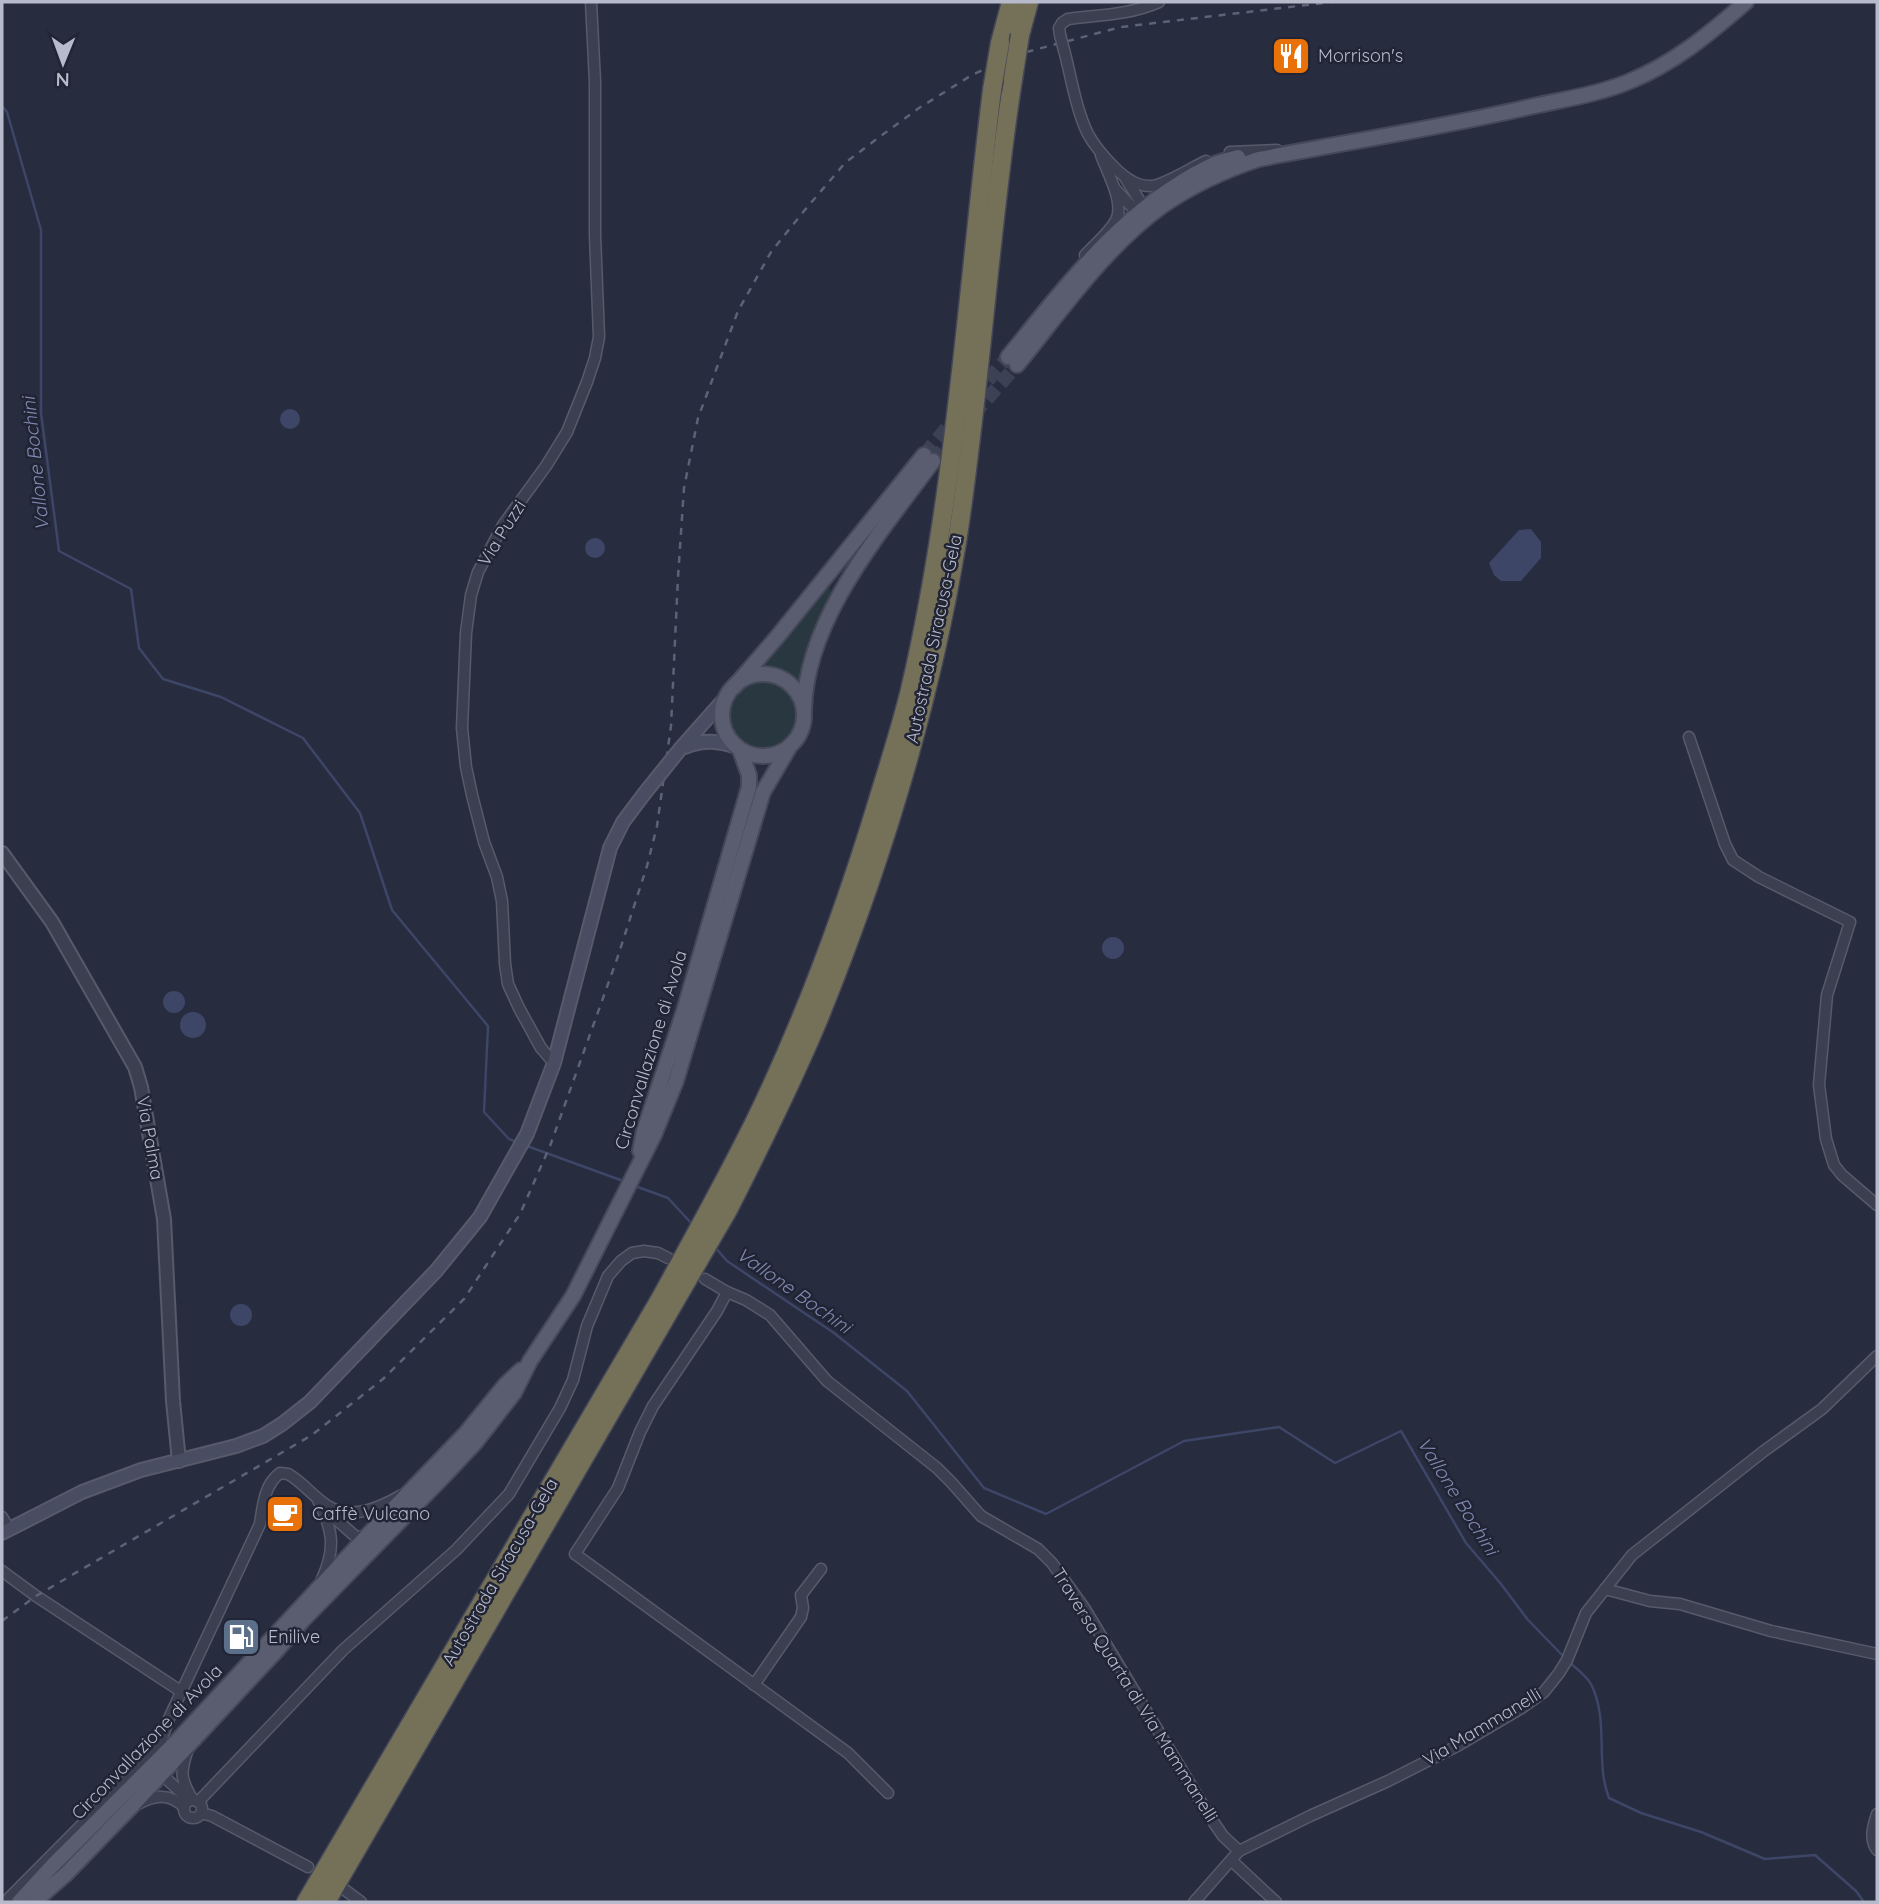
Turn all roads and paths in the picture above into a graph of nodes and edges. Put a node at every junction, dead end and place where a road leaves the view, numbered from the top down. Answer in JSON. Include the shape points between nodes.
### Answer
{"nodes":[{"id":1,"x":591,"y":2,"type":"edge"},
{"id":2,"x":1011,"y":2,"type":"edge"},
{"id":3,"x":1029,"y":2,"type":"edge"},
{"id":4,"x":1159,"y":2,"type":"edge"},
{"id":5,"x":1746,"y":2,"type":"edge"},
{"id":6,"x":1323,"y":147,"type":"junction"},
{"id":7,"x":1277,"y":150,"type":"junction"},
{"id":8,"x":1099,"y":152,"type":"junction"},
{"id":9,"x":1211,"y":178,"type":"junction"},
{"id":10,"x":1126,"y":179,"type":"junction"},
{"id":11,"x":1115,"y":188,"type":"junction"},
{"id":12,"x":1141,"y":210,"type":"junction"},
{"id":13,"x":1079,"y":289,"type":"junction"},
{"id":14,"x":1054,"y":301,"type":"junction"},
{"id":15,"x":731,"y":691,"type":"junction"},
{"id":16,"x":804,"y":710,"type":"junction"},
{"id":17,"x":1689,"y":737,"type":"dead end"},
{"id":18,"x":790,"y":747,"type":"junction"},
{"id":19,"x":681,"y":748,"type":"junction"},
{"id":20,"x":739,"y":748,"type":"junction"},
{"id":21,"x":2,"y":853,"type":"edge"},
{"id":22,"x":554,"y":1063,"type":"junction"},
{"id":23,"x":636,"y":1169,"type":"junction"},
{"id":24,"x":1877,"y":1205,"type":"edge"},
{"id":25,"x":721,"y":1206,"type":"junction"},
{"id":26,"x":699,"y":1246,"type":"junction"},
{"id":27,"x":668,"y":1258,"type":"dead end"},
{"id":28,"x":705,"y":1279,"type":"dead end"},
{"id":29,"x":727,"y":1292,"type":"junction"},
{"id":30,"x":1877,"y":1356,"type":"edge"},
{"id":31,"x":530,"y":1361,"type":"junction"},
{"id":32,"x":179,"y":1461,"type":"junction"},
{"id":33,"x":412,"y":1489,"type":"junction"},
{"id":34,"x":322,"y":1503,"type":"junction"},
{"id":35,"x":2,"y":1517,"type":"edge"},
{"id":36,"x":6,"y":1531,"type":"edge"},
{"id":37,"x":364,"y":1539,"type":"junction"},
{"id":38,"x":380,"y":1540,"type":"junction"},
{"id":39,"x":366,"y":1554,"type":"junction"},
{"id":40,"x":821,"y":1569,"type":"dead end"},
{"id":41,"x":2,"y":1571,"type":"edge"},
{"id":42,"x":319,"y":1587,"type":"junction"},
{"id":43,"x":1605,"y":1589,"type":"junction"},
{"id":44,"x":1877,"y":1654,"type":"edge"},
{"id":45,"x":754,"y":1685,"type":"junction"},
{"id":46,"x":182,"y":1692,"type":"junction"},
{"id":47,"x":188,"y":1746,"type":"junction"},
{"id":48,"x":155,"y":1773,"type":"junction"},
{"id":49,"x":888,"y":1793,"type":"dead end"},
{"id":50,"x":190,"y":1804,"type":"junction"},
{"id":51,"x":131,"y":1807,"type":"junction"},
{"id":52,"x":1877,"y":1814,"type":"edge"},
{"id":53,"x":1877,"y":1850,"type":"edge"},
{"id":54,"x":1239,"y":1852,"type":"junction"},
{"id":55,"x":1231,"y":1861,"type":"junction"},
{"id":56,"x":308,"y":1867,"type":"dead end"},
{"id":57,"x":345,"y":1891,"type":"dead end"},
{"id":58,"x":13,"y":1900,"type":"edge"},
{"id":59,"x":34,"y":1902,"type":"edge"},
{"id":60,"x":306,"y":1902,"type":"edge"},
{"id":61,"x":326,"y":1902,"type":"edge"},
{"id":62,"x":361,"y":1902,"type":"edge"},
{"id":63,"x":1194,"y":1902,"type":"edge"},
{"id":64,"x":1276,"y":1902,"type":"edge"}],
"edges":[{"from":1,"to":22,"type":"street","name":"Via Puzzi","via":[[597,347],[567,432],[503,525],[478,572],[466,633],[462,728],[472,795],[502,901],[508,984],[541,1048]]},
{"from":2,"to":25,"type":"highway","name":"Autostrada Siracusa-Gela","bridge":true,"via":[[992,90],[953,450],[910,690],[850,889]]},
{"from":3,"to":25,"type":"highway","name":"Autostrada Siracusa-Gela","bridge":true,"via":[[1003,144],[970,454],[926,694],[871,882],[818,1020],[770,1126]]},
{"from":4,"to":8,"type":"street","bridge":true,"via":[[1138,10],[1068,19],[1059,29],[1081,116]]},
{"from":5,"to":6,"type":"main road","via":[[1677,57],[1628,82],[1502,113]]},
{"from":6,"to":7,"type":"main road"},
{"from":6,"to":9,"type":"main road","via":[[1259,159]]},
{"from":7,"to":10,"type":"street","via":[[1215,157],[1154,186]]},
{"from":7,"to":12,"type":"main road","via":[[1210,166]]},
{"from":8,"to":10,"type":"street"},
{"from":8,"to":11,"type":"street"},
{"from":9,"to":12,"type":"street","via":[[1187,185],[1148,211]]},
{"from":9,"to":13,"type":"main road","via":[[1137,227]]},
{"from":10,"to":12,"type":"street"},
{"from":11,"to":12,"type":"street","via":[[1133,208]]},
{"from":11,"to":14,"type":"street","via":[[1115,220],[1072,271]]},
{"from":12,"to":13,"type":"street","via":[[1094,263]]},
{"from":12,"to":14,"type":"main road"},
{"from":13,"to":14,"type":"main road","via":[[1012,361]]},
{"from":15,"to":16,"type":"main road","via":[[742,681],[761,675],[781,678],[796,691]]},
{"from":15,"to":16,"type":"main road","via":[[929,458],[840,592],[813,655]]},
{"from":15,"to":19,"type":"main road"},
{"from":15,"to":20,"type":"main road","via":[[723,723]]},
{"from":16,"to":18,"type":"main road","via":[[802,730]]},
{"from":17,"to":24,"type":"street","via":[[1733,860],[1850,922],[1827,995],[1819,1085],[1834,1165]]},
{"from":18,"to":20,"type":"main road","via":[[771,756]]},
{"from":18,"to":23,"type":"main road","name":"Circonvallazione di Avola","via":[[763,792],[676,1080]]},
{"from":19,"to":20,"type":"main road","via":[[707,740]]},
{"from":19,"to":22,"type":"main road","bridge":true,"via":[[623,821],[610,848]]},
{"from":20,"to":23,"type":"main road","name":"Circonvallazione di Avola","via":[[749,787]]},
{"from":21,"to":32,"type":"street","name":"Via Palma","via":[[52,922],[135,1067],[141,1087],[164,1219]]},
{"from":22,"to":32,"type":"main road","via":[[513,1160],[480,1217],[436,1271],[310,1402],[282,1424],[236,1446]]},
{"from":23,"to":31,"type":"main road","name":"Circonvallazione di Avola","via":[[573,1296]]},
{"from":25,"to":26,"type":"highway"},
{"from":26,"to":60,"type":"highway","name":"Autostrada Siracusa-Gela","via":[[659,1301]]},
{"from":26,"to":61,"type":"highway","name":"Autostrada Siracusa-Gela"},
{"from":27,"to":50,"type":"street","via":[[644,1251],[632,1253],[608,1276],[565,1398],[509,1494],[456,1550],[343,1650]]},
{"from":28,"to":29,"type":"street","name":"Traversa Quarta di Via Mammanelli"},
{"from":29,"to":45,"type":"street","via":[[653,1406],[618,1488],[575,1554]]},
{"from":29,"to":54,"type":"street","name":"Traversa Quarta di Via Mammanelli","via":[[770,1315],[827,1381],[937,1468],[981,1516],[1038,1549],[1052,1563],[1085,1609],[1210,1817]]},
{"from":30,"to":43,"type":"street","name":"Via Mammanelli","via":[[1822,1409],[1632,1555]]},
{"from":31,"to":33,"type":"main road","name":"Circonvallazione di Avola"},
{"from":31,"to":38,"type":"main road","name":"Circonvallazione di Avola","via":[[514,1393],[475,1443]]},
{"from":32,"to":36,"type":"main road","via":[[141,1469],[82,1492]]},
{"from":33,"to":34,"type":"street","via":[[368,1511],[338,1511]]},
{"from":33,"to":37,"type":"main road","name":"Circonvallazione di Avola"},
{"from":34,"to":37,"type":"street","via":[[360,1530]]},
{"from":34,"to":42,"type":"street","via":[[332,1542]]},
{"from":34,"to":46,"type":"street","via":[[288,1474],[273,1479],[260,1524]]},
{"from":35,"to":36,"type":"street"},
{"from":37,"to":38,"type":"street"},
{"from":37,"to":39,"type":"street"},
{"from":37,"to":42,"type":"main road","name":"Circonvallazione di Avola"},
{"from":38,"to":39,"type":"main road","name":"Circonvallazione di Avola"},
{"from":39,"to":47,"type":"main road","name":"Circonvallazione di Avola"},
{"from":40,"to":45,"type":"street","via":[[802,1595],[801,1617]]},
{"from":41,"to":46,"type":"street"},
{"from":42,"to":48,"type":"main road","name":"Circonvallazione di Avola"},
{"from":43,"to":44,"type":"street"},
{"from":43,"to":54,"type":"street","name":"Via Mammanelli","via":[[1586,1613],[1567,1660],[1544,1692],[1459,1745]]},
{"from":45,"to":49,"type":"street","via":[[848,1754]]},
{"from":46,"to":58,"type":"street","via":[[152,1754]]},
{"from":47,"to":48,"type":"main road","name":"Circonvallazione di Avola"},
{"from":47,"to":50,"type":"street","via":[[182,1778]]},
{"from":48,"to":50,"type":"street"},
{"from":48,"to":51,"type":"main road","name":"Circonvallazione di Avola"},
{"from":48,"to":58,"type":"main road","name":"Circonvallazione di Avola"},
{"from":50,"to":51,"type":"street","via":[[155,1797]]},
{"from":50,"to":56,"type":"street"},
{"from":51,"to":59,"type":"main road","name":"Circonvallazione di Avola"},
{"from":52,"to":53,"type":"street","via":[[1872,1838]]},
{"from":54,"to":55,"type":"street","name":"Via Mammanelli"},
{"from":55,"to":63,"type":"street","name":"Via Mammanelli"},
{"from":55,"to":64,"type":"street"},
{"from":57,"to":62,"type":"street"}]}
